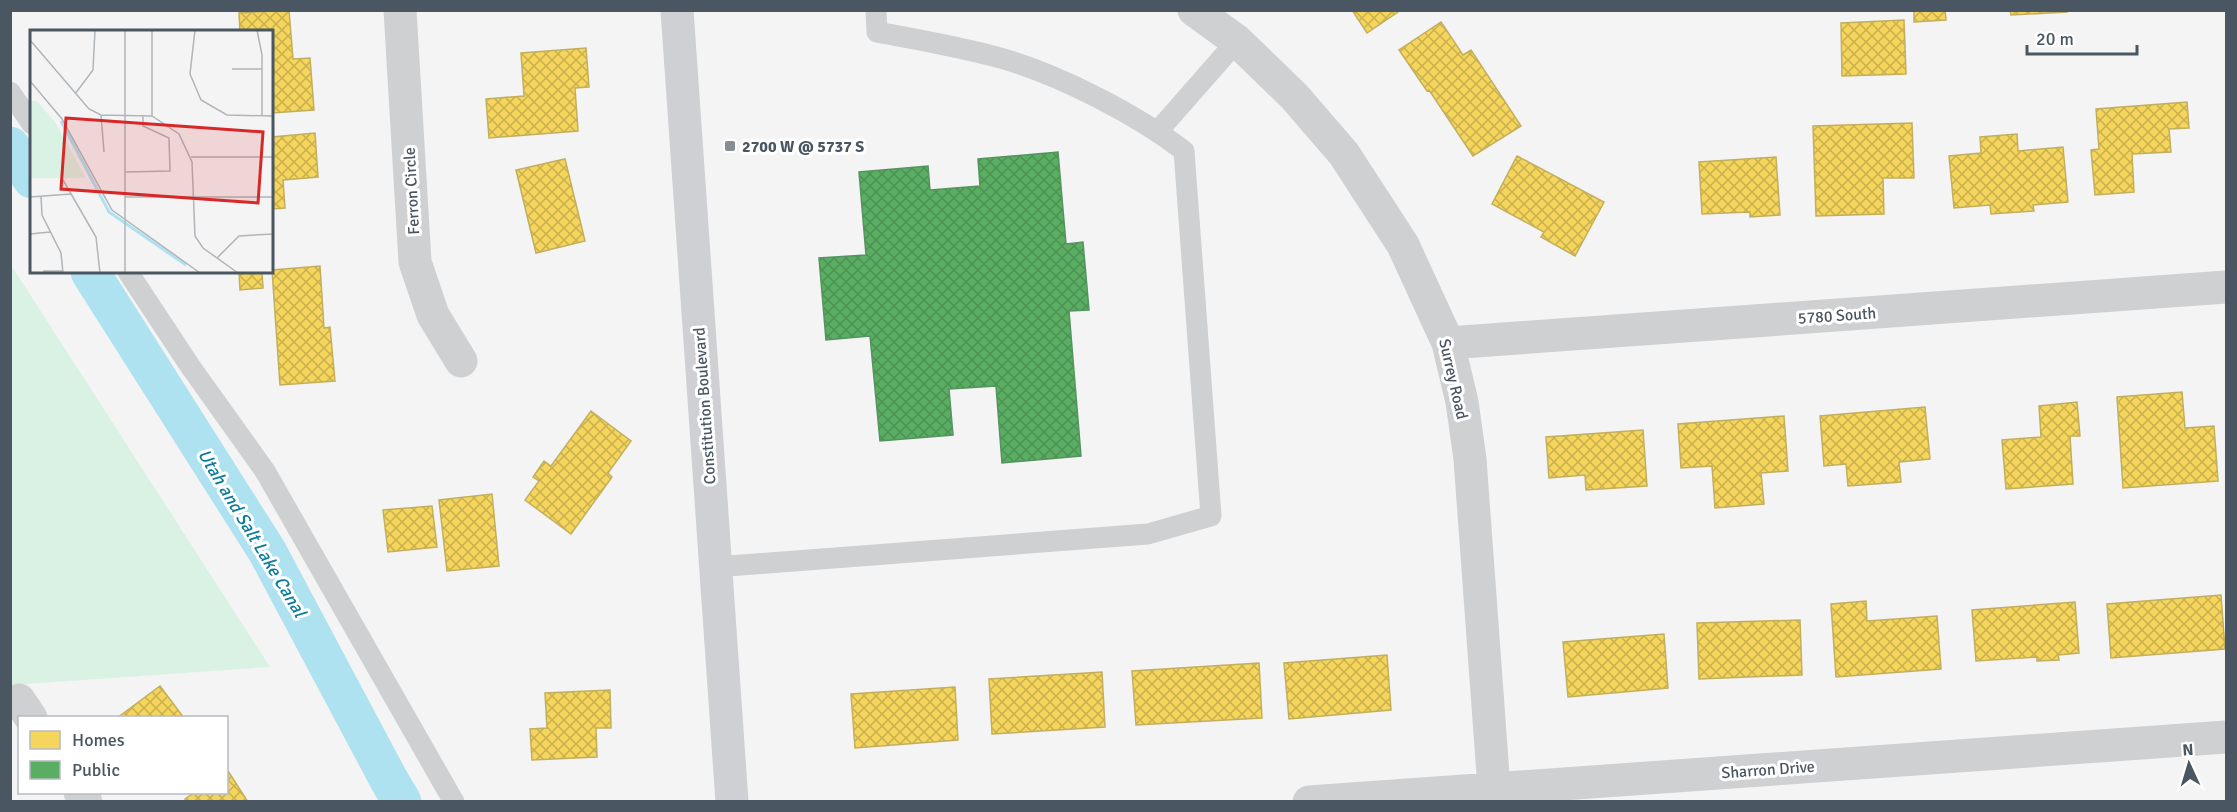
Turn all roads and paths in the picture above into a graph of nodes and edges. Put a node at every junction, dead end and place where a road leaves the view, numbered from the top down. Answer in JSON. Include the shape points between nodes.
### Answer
{"nodes":[{"id":1,"x":400,"y":10,"type":"edge"},
{"id":2,"x":677,"y":10,"type":"edge"},
{"id":3,"x":876,"y":10,"type":"edge"},
{"id":4,"x":1194,"y":10,"type":"edge"},
{"id":5,"x":1238,"y":41,"type":"junction"},
{"id":6,"x":10,"y":92,"type":"edge"},
{"id":7,"x":30,"y":121,"type":"edge"},
{"id":8,"x":1158,"y":131,"type":"junction"},
{"id":9,"x":129,"y":273,"type":"edge"},
{"id":10,"x":2226,"y":287,"type":"edge"},
{"id":11,"x":1448,"y":344,"type":"junction"},
{"id":12,"x":461,"y":361,"type":"dead end"},
{"id":13,"x":716,"y":567,"type":"junction"},
{"id":14,"x":2226,"y":737,"type":"edge"},
{"id":15,"x":1495,"y":795,"type":"edge"},
{"id":16,"x":454,"y":801,"type":"edge"},
{"id":17,"x":732,"y":801,"type":"edge"},
{"id":18,"x":1309,"y":801,"type":"edge"}],
"edges":[{"from":1,"to":12,"type":"street","name":"Ferron Circle","via":[[415,262],[433,315]]},
{"from":2,"to":13,"type":"main road","name":"Constitution Boulevard"},
{"from":3,"to":8,"type":"lane","via":[[877,32],[1005,60],[1067,83]]},
{"from":4,"to":5,"type":"street","name":"Surrey Road"},
{"from":5,"to":8,"type":"lane"},
{"from":5,"to":11,"type":"street","name":"Surrey Road","via":[[1294,96],[1344,154],[1403,245]]},
{"from":6,"to":7,"type":"lane"},
{"from":8,"to":13,"type":"lane","via":[[1184,151],[1211,516],[1148,534]]},
{"from":9,"to":16,"type":"lane","via":[[265,471]]},
{"from":10,"to":11,"type":"street","name":"5780 South"},
{"from":11,"to":15,"type":"street","name":"Surrey Road","via":[[1470,459]]},
{"from":13,"to":17,"type":"main road","name":"Constitution Boulevard"},
{"from":14,"to":15,"type":"street","name":"Sharron Drive"},
{"from":15,"to":18,"type":"street","name":"Sharron Drive"}]}
